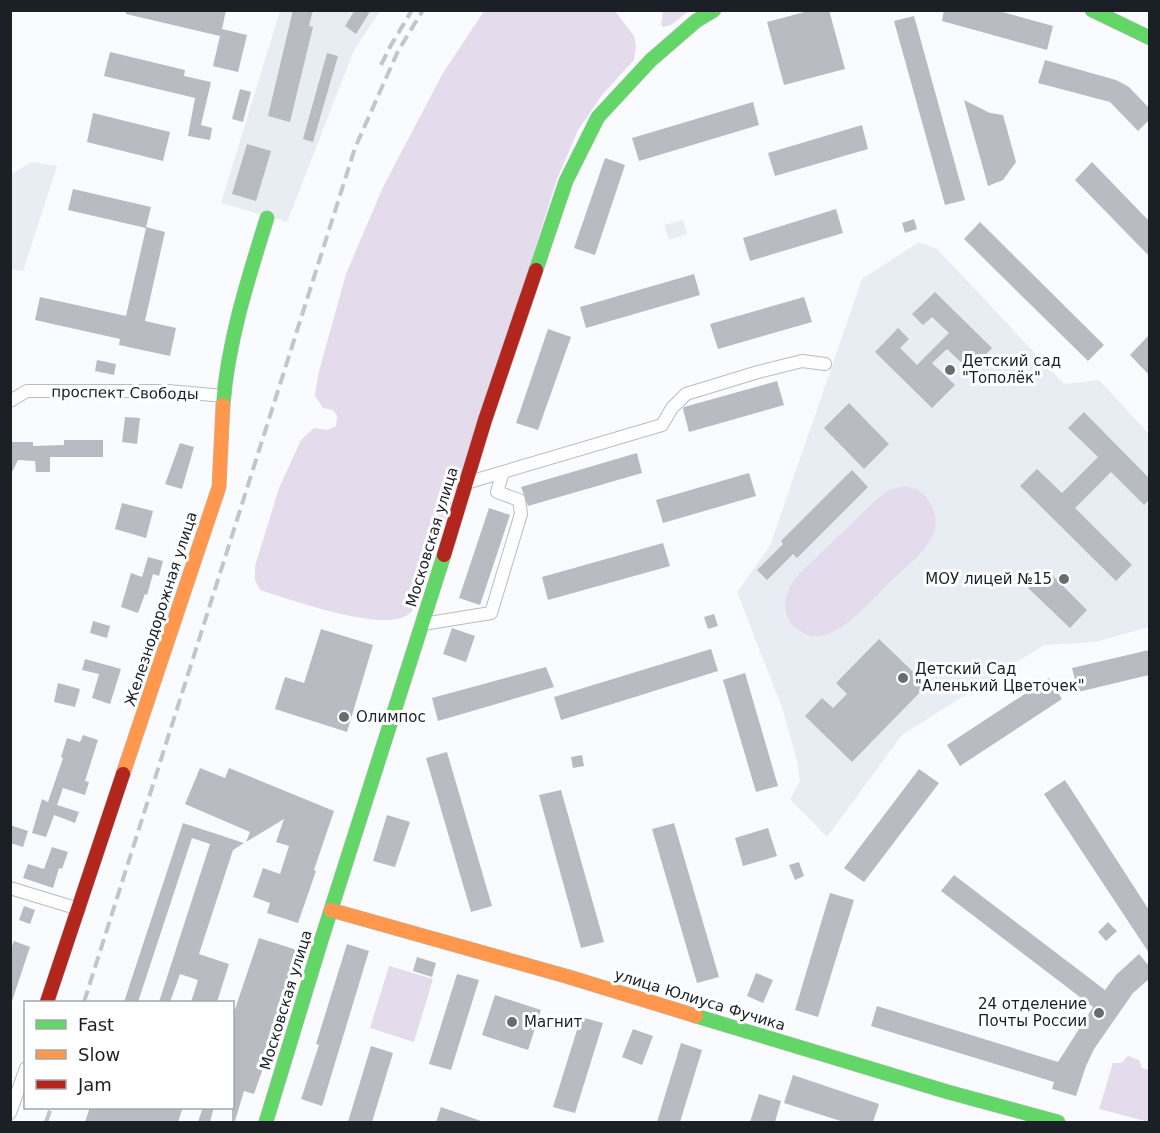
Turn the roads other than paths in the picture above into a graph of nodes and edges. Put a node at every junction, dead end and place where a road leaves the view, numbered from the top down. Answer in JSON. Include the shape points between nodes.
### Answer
{"nodes":[{"id":1,"x":714,"y":10,"type":"edge"},
{"id":2,"x":1092,"y":10,"type":"edge"},
{"id":3,"x":1149,"y":38,"type":"edge"},
{"id":4,"x":267,"y":218,"type":"dead end"},
{"id":5,"x":825,"y":364,"type":"dead end"},
{"id":6,"x":224,"y":396,"type":"junction"},
{"id":7,"x":10,"y":401,"type":"edge"},
{"id":8,"x":503,"y":472,"type":"junction"},
{"id":9,"x":466,"y":483,"type":"junction"},
{"id":10,"x":423,"y":624,"type":"junction"},
{"id":11,"x":10,"y":888,"type":"edge"},
{"id":12,"x":79,"y":909,"type":"junction"},
{"id":13,"x":332,"y":909,"type":"junction"},
{"id":14,"x":47,"y":1001,"type":"edge"},
{"id":15,"x":24,"y":1074,"type":"edge"},
{"id":16,"x":10,"y":1113,"type":"edge"},
{"id":17,"x":266,"y":1122,"type":"edge"},
{"id":18,"x":1058,"y":1122,"type":"edge"}],
"edges":[{"from":1,"to":9,"type":"street","name":"Московская улица","via":[[651,60],[598,117],[566,181]]},
{"from":2,"to":3,"type":"street"},
{"from":4,"to":6,"type":"street","name":"Железнодорожная улица","via":[[240,309]]},
{"from":5,"to":8,"type":"street","via":[[802,361],[686,394],[662,425]]},
{"from":6,"to":7,"type":"street","name":"проспект Свободы","via":[[168,391],[27,391]]},
{"from":6,"to":12,"type":"street","name":"Железнодорожная улица","via":[[219,487]]},
{"from":8,"to":9,"type":"street"},
{"from":8,"to":10,"type":"street","via":[[497,492],[519,500],[521,514],[491,613]]},
{"from":9,"to":10,"type":"street","name":"Московская улица"},
{"from":10,"to":13,"type":"street","name":"Московская улица"},
{"from":11,"to":12,"type":"street"},
{"from":12,"to":14,"type":"street","name":"Железнодорожная улица"},
{"from":13,"to":17,"type":"street","name":"Московская улица"},
{"from":13,"to":18,"type":"street","name":"улица Юлиуса Фучика"},
{"from":15,"to":16,"type":"street"}]}
